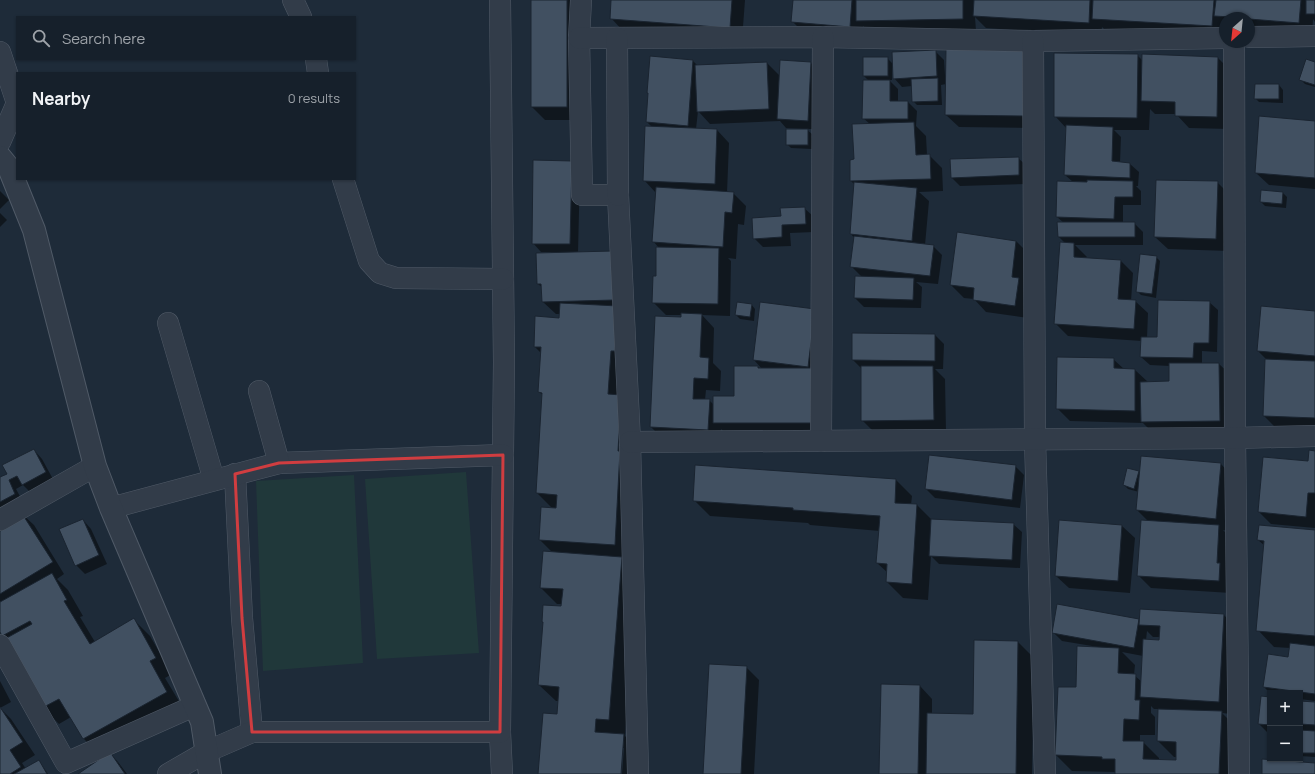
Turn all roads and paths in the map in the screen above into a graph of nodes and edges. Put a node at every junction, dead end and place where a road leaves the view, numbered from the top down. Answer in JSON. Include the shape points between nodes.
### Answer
{"nodes":[{"id":1,"x":293,"y":0,"type":"edge"},
{"id":2,"x":500,"y":0,"type":"edge"},
{"id":3,"x":581,"y":0,"type":"edge"},
{"id":4,"x":301,"y":16,"type":"edge"},
{"id":5,"x":1315,"y":36,"type":"edge"},
{"id":6,"x":823,"y":37,"type":"junction"},
{"id":7,"x":1255,"y":37,"type":"edge"},
{"id":8,"x":579,"y":38,"type":"junction"},
{"id":9,"x":617,"y":38,"type":"junction"},
{"id":10,"x":1219,"y":38,"type":"edge"},
{"id":11,"x":1033,"y":41,"type":"junction"},
{"id":12,"x":1234,"y":48,"type":"edge"},
{"id":13,"x":0,"y":52,"type":"edge"},
{"id":14,"x":316,"y":60,"type":"edge"},
{"id":15,"x":318,"y":72,"type":"edge"},
{"id":16,"x":16,"y":100,"type":"edge"},
{"id":17,"x":16,"y":105,"type":"edge"},
{"id":18,"x":0,"y":142,"type":"edge"},
{"id":19,"x":0,"y":157,"type":"edge"},
{"id":20,"x":343,"y":180,"type":"edge"},
{"id":21,"x":618,"y":195,"type":"junction"},
{"id":22,"x":503,"y":279,"type":"junction"},
{"id":23,"x":168,"y":323,"type":"dead end"},
{"id":24,"x":259,"y":391,"type":"dead end"},
{"id":25,"x":1315,"y":436,"type":"edge"},
{"id":26,"x":1235,"y":438,"type":"junction"},
{"id":27,"x":1035,"y":440,"type":"junction"},
{"id":28,"x":821,"y":441,"type":"junction"},
{"id":29,"x":630,"y":442,"type":"junction"},
{"id":30,"x":503,"y":455,"type":"junction"},
{"id":31,"x":279,"y":463,"type":"junction"},
{"id":32,"x":95,"y":466,"type":"junction"},
{"id":33,"x":235,"y":474,"type":"junction"},
{"id":34,"x":214,"y":480,"type":"junction"},
{"id":35,"x":111,"y":508,"type":"junction"},
{"id":36,"x":0,"y":520,"type":"edge"},
{"id":37,"x":0,"y":645,"type":"edge"},
{"id":38,"x":194,"y":706,"type":"junction"},
{"id":39,"x":252,"y":732,"type":"junction"},
{"id":40,"x":500,"y":732,"type":"junction"},
{"id":41,"x":206,"y":752,"type":"junction"},
{"id":42,"x":168,"y":774,"type":"edge"},
{"id":43,"x":210,"y":774,"type":"edge"},
{"id":44,"x":502,"y":774,"type":"edge"},
{"id":45,"x":638,"y":774,"type":"edge"},
{"id":46,"x":1045,"y":774,"type":"edge"},
{"id":47,"x":1239,"y":774,"type":"edge"}],
"edges":[{"from":1,"to":4,"type":"street"},
{"from":2,"to":22,"type":"street"},
{"from":3,"to":8,"type":"street"},
{"from":5,"to":7,"type":"street"},
{"from":6,"to":9,"type":"street"},
{"from":6,"to":11,"type":"street"},
{"from":6,"to":28,"type":"street"},
{"from":8,"to":9,"type":"street"},
{"from":8,"to":21,"type":"street","via":[[582,195]]},
{"from":9,"to":21,"type":"street"},
{"from":10,"to":11,"type":"street"},
{"from":11,"to":27,"type":"street"},
{"from":12,"to":26,"type":"street"},
{"from":13,"to":16,"type":"street"},
{"from":14,"to":15,"type":"street"},
{"from":17,"to":18,"type":"street"},
{"from":19,"to":32,"type":"street","via":[[9,168],[34,230]]},
{"from":20,"to":22,"type":"street","via":[[369,261],[380,273],[396,278]]},
{"from":21,"to":29,"type":"street"},
{"from":22,"to":30,"type":"street"},
{"from":23,"to":34,"type":"street"},
{"from":24,"to":31,"type":"street"},
{"from":25,"to":26,"type":"street"},
{"from":26,"to":27,"type":"street"},
{"from":26,"to":47,"type":"street"},
{"from":27,"to":28,"type":"street"},
{"from":27,"to":46,"type":"street"},
{"from":28,"to":29,"type":"street"},
{"from":29,"to":45,"type":"street"},
{"from":30,"to":31,"type":"street"},
{"from":30,"to":40,"type":"street"},
{"from":31,"to":33,"type":"street"},
{"from":32,"to":35,"type":"street"},
{"from":32,"to":36,"type":"street"},
{"from":33,"to":34,"type":"street"},
{"from":33,"to":39,"type":"street","via":[[242,618]]},
{"from":34,"to":35,"type":"street"},
{"from":35,"to":38,"type":"street"},
{"from":37,"to":38,"type":"street","via":[[66,763]]},
{"from":38,"to":41,"type":"street","via":[[202,722]]},
{"from":39,"to":40,"type":"street"},
{"from":39,"to":41,"type":"street"},
{"from":40,"to":44,"type":"street"},
{"from":41,"to":42,"type":"street"},
{"from":41,"to":43,"type":"street"}]}
